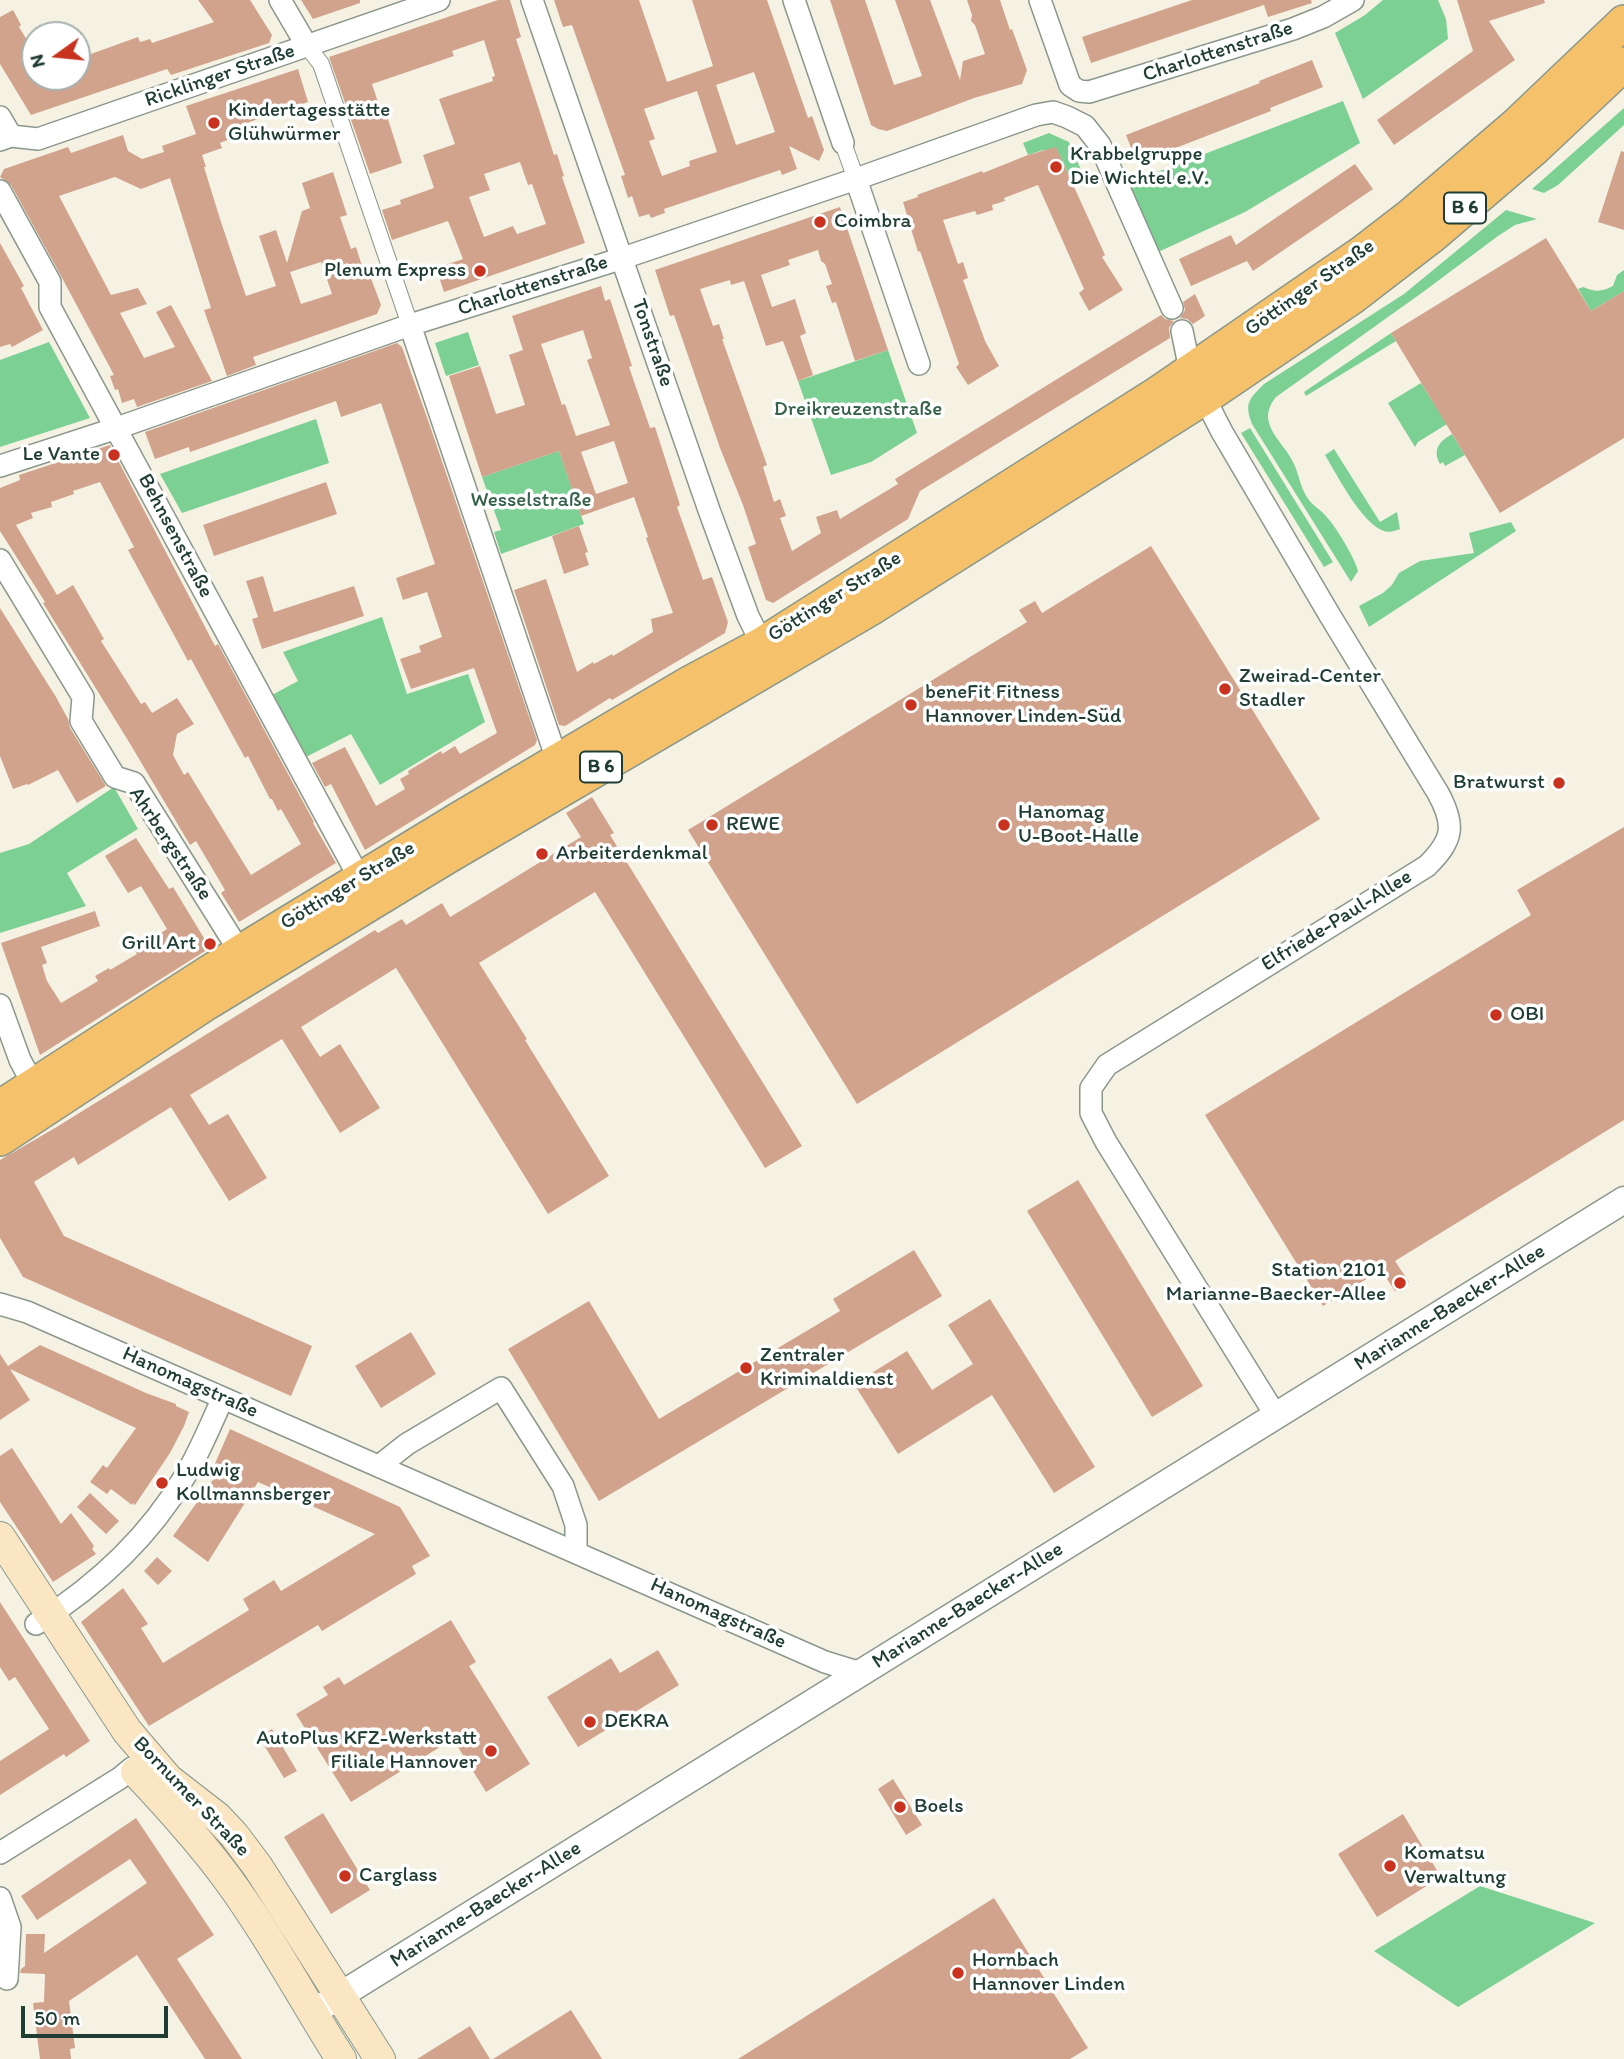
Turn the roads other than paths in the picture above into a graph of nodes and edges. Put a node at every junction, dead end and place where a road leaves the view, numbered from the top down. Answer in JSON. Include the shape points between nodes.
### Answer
{"nodes":[{"id":1,"x":280,"y":0,"type":"edge"},
{"id":2,"x":439,"y":0,"type":"edge"},
{"id":3,"x":532,"y":0,"type":"edge"},
{"id":4,"x":794,"y":0,"type":"edge"},
{"id":5,"x":1040,"y":0,"type":"edge"},
{"id":6,"x":1353,"y":0,"type":"edge"},
{"id":7,"x":1624,"y":22,"type":"edge"},
{"id":8,"x":307,"y":46,"type":"junction"},
{"id":9,"x":1624,"y":64,"type":"edge"},
{"id":10,"x":0,"y":117,"type":"edge"},
{"id":11,"x":6,"y":138,"type":"edge"},
{"id":12,"x":843,"y":142,"type":"joint"},
{"id":13,"x":856,"y":179,"type":"junction"},
{"id":14,"x":0,"y":191,"type":"edge"},
{"id":15,"x":623,"y":258,"type":"junction"},
{"id":16,"x":1172,"y":308,"type":"dead end"},
{"id":17,"x":411,"y":325,"type":"junction"},
{"id":18,"x":1182,"y":331,"type":"dead end"},
{"id":19,"x":919,"y":364,"type":"dead end"},
{"id":20,"x":1197,"y":384,"type":"junction"},
{"id":21,"x":117,"y":428,"type":"junction"},
{"id":22,"x":0,"y":466,"type":"edge"},
{"id":23,"x":0,"y":560,"type":"edge"},
{"id":24,"x":762,"y":644,"type":"junction"},
{"id":25,"x":561,"y":759,"type":"junction"},
{"id":26,"x":360,"y":879,"type":"junction"},
{"id":27,"x":240,"y":952,"type":"junction"},
{"id":28,"x":0,"y":1005,"type":"edge"},
{"id":29,"x":34,"y":1086,"type":"junction"},
{"id":30,"x":0,"y":1107,"type":"edge"},
{"id":31,"x":0,"y":1139,"type":"edge"},
{"id":32,"x":1624,"y":1200,"type":"edge"},
{"id":33,"x":0,"y":1304,"type":"edge"},
{"id":34,"x":223,"y":1398,"type":"junction"},
{"id":35,"x":1276,"y":1416,"type":"junction"},
{"id":36,"x":379,"y":1466,"type":"junction"},
{"id":37,"x":0,"y":1537,"type":"edge"},
{"id":38,"x":576,"y":1552,"type":"junction"},
{"id":39,"x":0,"y":1568,"type":"edge"},
{"id":40,"x":44,"y":1620,"type":"junction"},
{"id":41,"x":861,"y":1673,"type":"junction"},
{"id":42,"x":132,"y":1768,"type":"junction"},
{"id":43,"x":0,"y":1853,"type":"edge"},
{"id":44,"x":0,"y":1898,"type":"edge"},
{"id":45,"x":7,"y":1979,"type":"dead end"},
{"id":46,"x":340,"y":1995,"type":"junction"},
{"id":47,"x":313,"y":2012,"type":"junction"},
{"id":48,"x":341,"y":2059,"type":"edge"},
{"id":49,"x":380,"y":2059,"type":"edge"}],
"edges":[{"from":1,"to":8,"type":"street"},
{"from":2,"to":8,"type":"street","name":"Ricklinger Straße"},
{"from":3,"to":15,"type":"street","name":"Tonstraße"},
{"from":4,"to":12,"type":"street"},
{"from":5,"to":6,"type":"street","name":"Charlottenstraße","via":[[1070,85],[1089,92],[1293,29]]},
{"from":7,"to":20,"type":"main road","name":"Göttinger Straße","number":"B 6","via":[[1516,125],[1411,215]]},
{"from":8,"to":11,"type":"street","name":"Ricklinger Straße","via":[[38,139]]},
{"from":8,"to":17,"type":"street","via":[[321,64]]},
{"from":9,"to":20,"type":"main road","name":"Göttinger Straße","number":"B 6","via":[[1432,236],[1344,303]]},
{"from":10,"to":11,"type":"street"},
{"from":12,"to":13,"type":"street"},
{"from":13,"to":15,"type":"street","name":"Charlottenstraße"},
{"from":13,"to":16,"type":"street","name":"Charlottenstraße","via":[[1036,115],[1053,112],[1067,117],[1085,127],[1100,145]]},
{"from":13,"to":19,"type":"street"},
{"from":14,"to":21,"type":"street","name":"Behnsenstraße","via":[[50,282],[50,307]]},
{"from":15,"to":17,"type":"street","name":"Charlottenstraße"},
{"from":15,"to":24,"type":"street","name":"Tonstraße","via":[[709,510]]},
{"from":17,"to":21,"type":"street","name":"Charlottenstraße"},
{"from":17,"to":25,"type":"street","via":[[552,745]]},
{"from":18,"to":20,"type":"street","name":"Elfriede-Paul-Allee"},
{"from":20,"to":24,"type":"main road","name":"Göttinger Straße","number":"B 6","via":[[1155,395]]},
{"from":20,"to":31,"type":"main road","name":"Göttinger Straße","number":"B 6","via":[[870,609],[207,1003]]},
{"from":20,"to":35,"type":"street","name":"Elfriede-Paul-Allee","via":[[1449,818],[1443,850],[1427,866],[1107,1065],[1091,1088],[1091,1113],[1106,1142]]},
{"from":21,"to":22,"type":"street","name":"Charlottenstraße"},
{"from":21,"to":26,"type":"street","name":"Behnsenstraße"},
{"from":23,"to":27,"type":"street","name":"Ahrbergstraße","via":[[83,697],[81,721],[115,777],[134,783]]},
{"from":24,"to":25,"type":"main road","name":"Göttinger Straße","number":"B 6"},
{"from":25,"to":26,"type":"main road","name":"Göttinger Straße","number":"B 6"},
{"from":26,"to":27,"type":"main road","name":"Göttinger Straße","number":"B 6"},
{"from":27,"to":29,"type":"main road","name":"Göttinger Straße","number":"B 6"},
{"from":28,"to":29,"type":"street"},
{"from":29,"to":30,"type":"main road","name":"Göttinger Straße","number":"B 6"},
{"from":32,"to":35,"type":"street","name":"Marianne-Baecker-Allee"},
{"from":33,"to":34,"type":"street","name":"Hanomagstraße"},
{"from":34,"to":36,"type":"street","name":"Hanomagstraße"},
{"from":34,"to":40,"type":"street","via":[[186,1476],[141,1537],[104,1574]]},
{"from":35,"to":41,"type":"street","name":"Marianne-Baecker-Allee"},
{"from":36,"to":38,"type":"street","name":"Hanomagstraße"},
{"from":36,"to":38,"type":"street","via":[[501,1388],[563,1486],[576,1525]]},
{"from":37,"to":40,"type":"main road","name":"Bornumer Straße"},
{"from":38,"to":41,"type":"street","name":"Hanomagstraße","via":[[825,1662]]},
{"from":39,"to":40,"type":"main road","name":"Bornumer Straße"},
{"from":40,"to":42,"type":"main road","name":"Bornumer Straße"},
{"from":40,"to":46,"type":"main road","name":"Bornumer Straße","via":[[149,1758],[234,1835]]},
{"from":41,"to":46,"type":"street","name":"Marianne-Baecker-Allee"},
{"from":42,"to":43,"type":"street"},
{"from":42,"to":47,"type":"main road","name":"Bornumer Straße","via":[[228,1879]]},
{"from":44,"to":45,"type":"street","via":[[9,1927]]},
{"from":46,"to":47,"type":"street","name":"Marianne-Baecker-Allee"},
{"from":46,"to":49,"type":"main road","name":"Bornumer Straße"},
{"from":47,"to":48,"type":"main road","name":"Bornumer Straße"}]}
